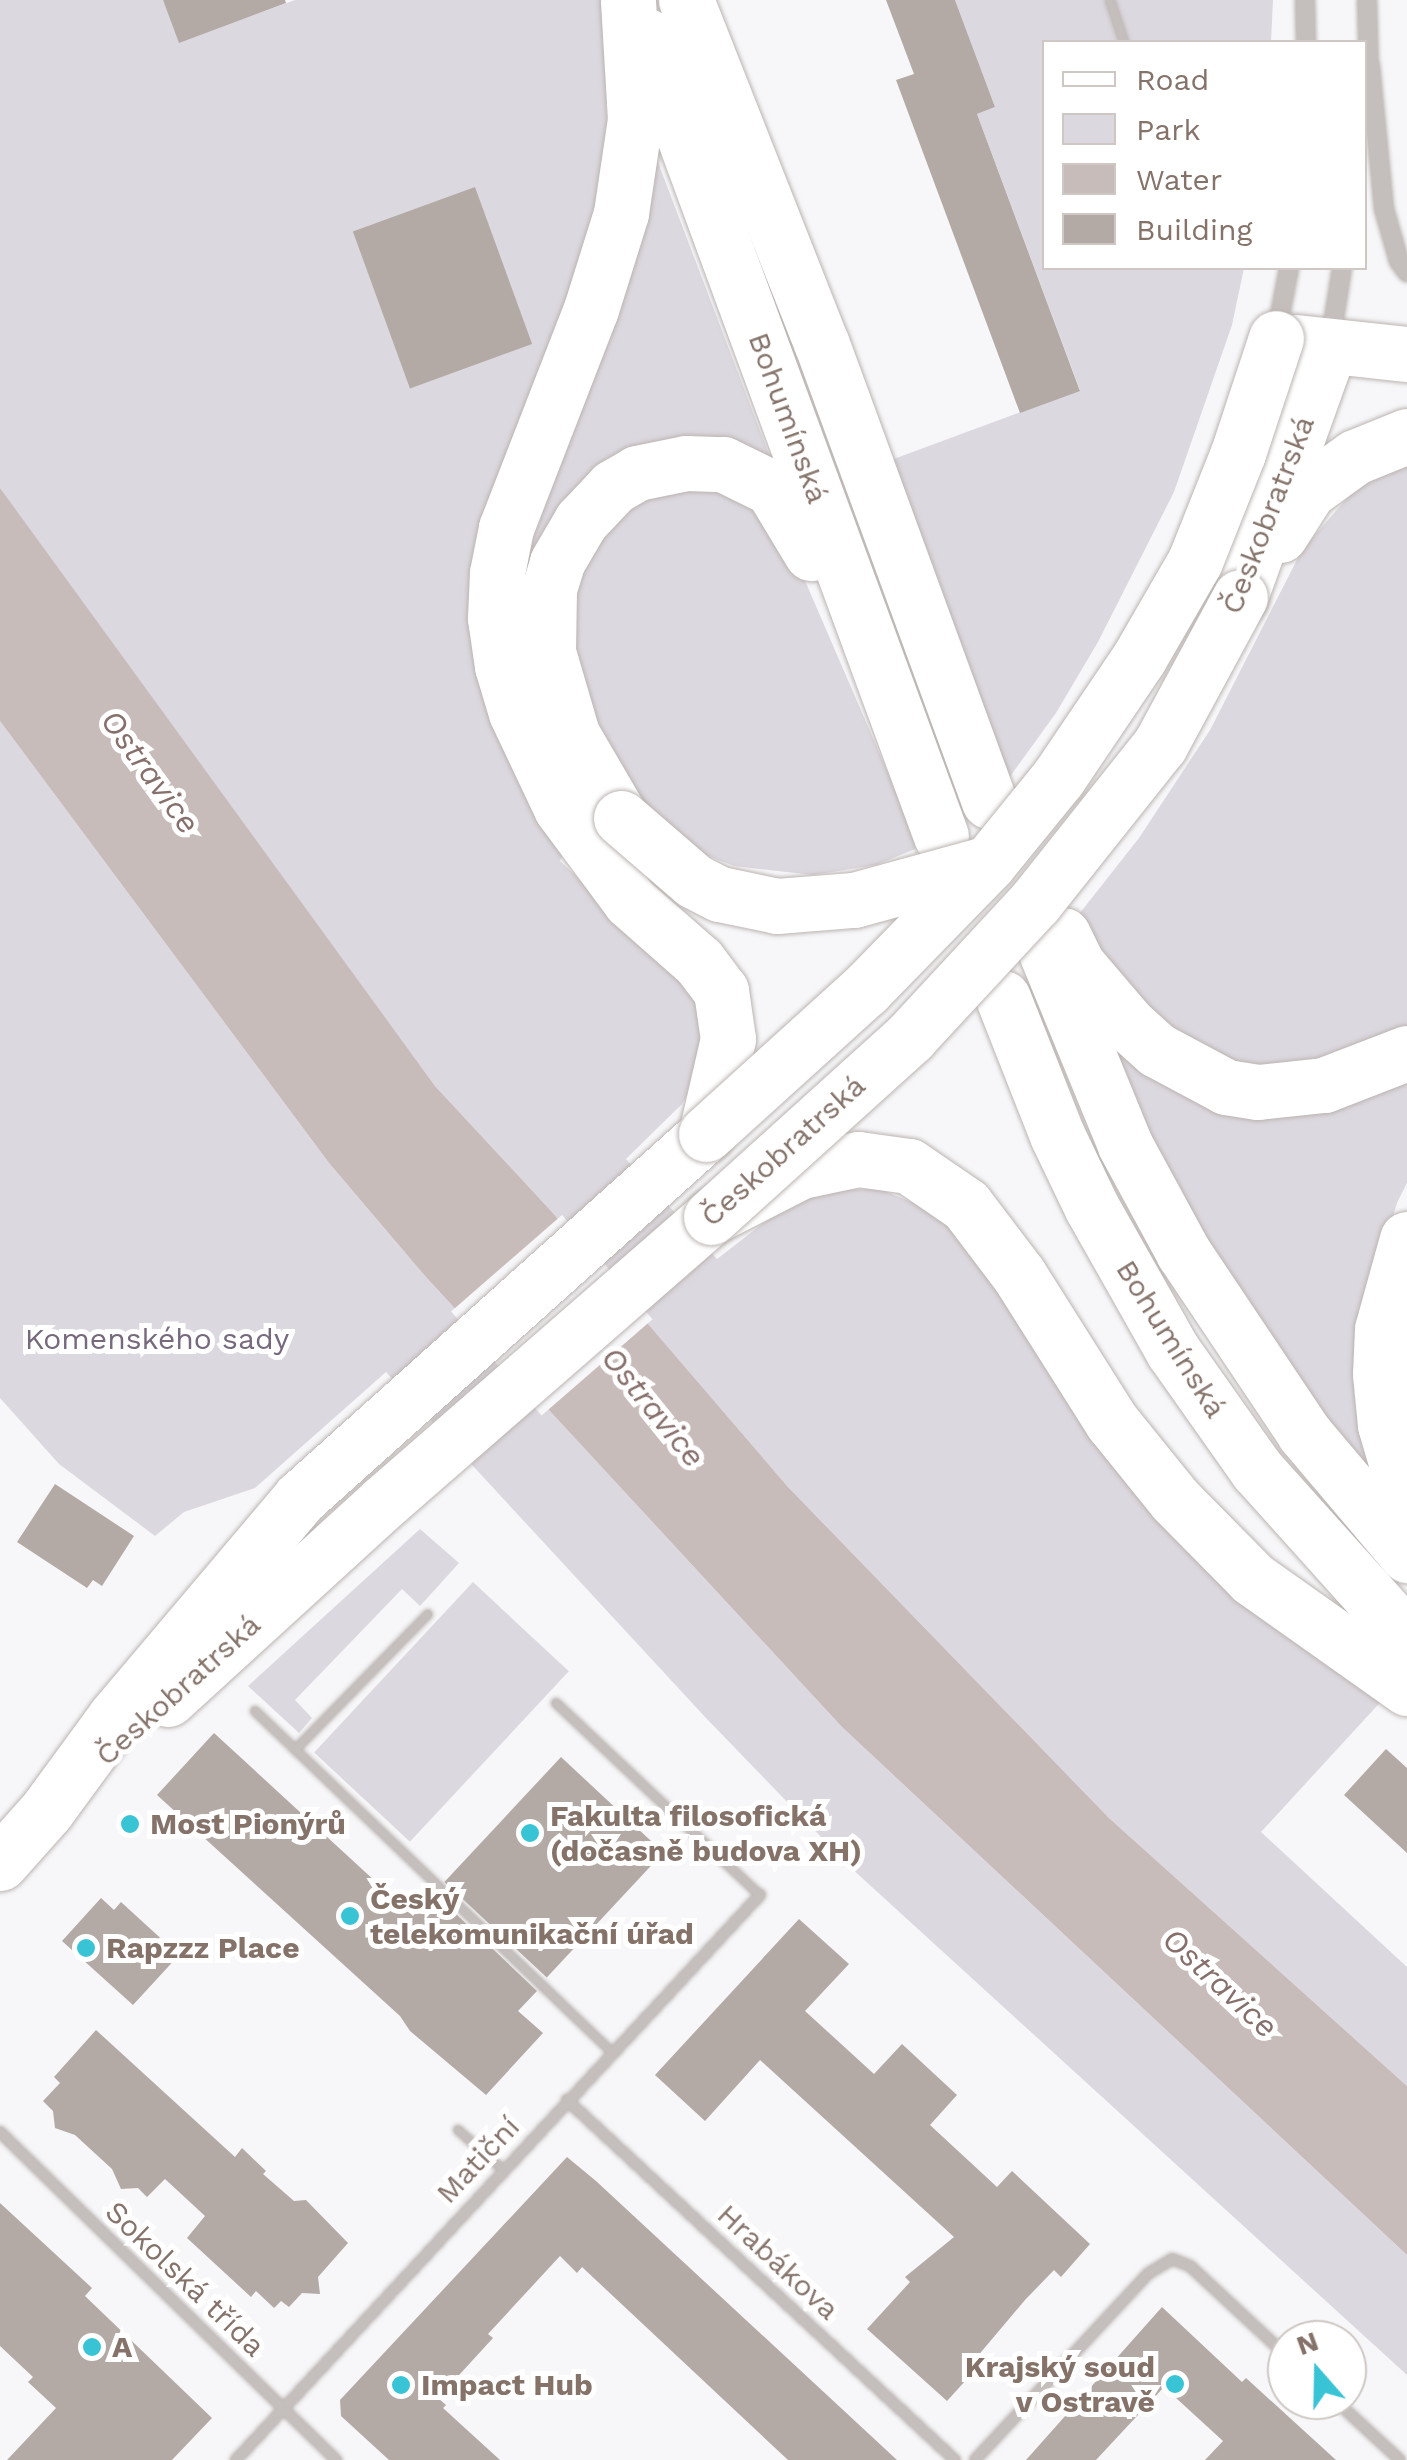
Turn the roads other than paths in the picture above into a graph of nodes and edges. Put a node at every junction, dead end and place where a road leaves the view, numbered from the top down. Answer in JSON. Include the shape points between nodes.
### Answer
{"nodes":[{"id":1,"x":631,"y":0,"type":"edge"},
{"id":2,"x":686,"y":0,"type":"edge"},
{"id":3,"x":1110,"y":0,"type":"edge"},
{"id":4,"x":1306,"y":0,"type":"edge"},
{"id":5,"x":1367,"y":0,"type":"edge"},
{"id":6,"x":1123,"y":40,"type":"edge"},
{"id":7,"x":1306,"y":40,"type":"edge"},
{"id":8,"x":1370,"y":66,"type":"junction"},
{"id":9,"x":1367,"y":87,"type":"edge"},
{"id":10,"x":1289,"y":270,"type":"edge"},
{"id":11,"x":1342,"y":270,"type":"edge"},
{"id":12,"x":1407,"y":272,"type":"edge"},
{"id":13,"x":1276,"y":338,"type":"junction"},
{"id":14,"x":1329,"y":349,"type":"junction"},
{"id":15,"x":1407,"y":354,"type":"edge"},
{"id":16,"x":1407,"y":392,"type":"edge"},
{"id":17,"x":1407,"y":436,"type":"edge"},
{"id":18,"x":1240,"y":597,"type":"junction"},
{"id":19,"x":907,"y":743,"type":"junction"},
{"id":20,"x":992,"y":798,"type":"dead end"},
{"id":21,"x":602,"y":830,"type":"junction"},
{"id":22,"x":942,"y":836,"type":"dead end"},
{"id":23,"x":988,"y":864,"type":"junction"},
{"id":24,"x":1002,"y":998,"type":"dead end"},
{"id":25,"x":1407,"y":1053,"type":"edge"},
{"id":26,"x":706,"y":1134,"type":"junction"},
{"id":27,"x":711,"y":1217,"type":"junction"},
{"id":28,"x":1407,"y":1239,"type":"edge"},
{"id":29,"x":1407,"y":1500,"type":"edge"},
{"id":30,"x":1407,"y":1556,"type":"edge"},
{"id":31,"x":235,"y":1608,"type":"junction"},
{"id":32,"x":428,"y":1614,"type":"dead end"},
{"id":33,"x":1407,"y":1637,"type":"edge"},
{"id":34,"x":1407,"y":1688,"type":"edge"},
{"id":35,"x":556,"y":1703,"type":"dead end"},
{"id":36,"x":255,"y":1711,"type":"dead end"},
{"id":37,"x":295,"y":1750,"type":"junction"},
{"id":38,"x":0,"y":1863,"type":"edge"},
{"id":39,"x":760,"y":1896,"type":"joint"},
{"id":40,"x":612,"y":2052,"type":"junction"},
{"id":41,"x":567,"y":2100,"type":"junction"},
{"id":42,"x":458,"y":2130,"type":"dead end"},
{"id":43,"x":0,"y":2132,"type":"edge"},
{"id":44,"x":502,"y":2170,"type":"junction"},
{"id":45,"x":1267,"y":2337,"type":"edge"},
{"id":46,"x":283,"y":2409,"type":"junction"},
{"id":47,"x":1357,"y":2420,"type":"edge"},
{"id":48,"x":236,"y":2460,"type":"edge"},
{"id":49,"x":336,"y":2460,"type":"edge"},
{"id":50,"x":954,"y":2460,"type":"edge"},
{"id":51,"x":975,"y":2460,"type":"edge"},
{"id":52,"x":1400,"y":2460,"type":"edge"}],
"edges":[{"from":1,"to":19,"type":"main road","name":"Bohumínská"},
{"from":1,"to":21,"type":"main road","via":[[634,119],[622,213],[506,528],[495,588],[497,642],[516,713],[548,786]]},
{"from":2,"to":20,"type":"main road","name":"Bohumínská"},
{"from":3,"to":6,"type":"lane"},
{"from":4,"to":7,"type":"street"},
{"from":5,"to":8,"type":"street"},
{"from":8,"to":9,"type":"street"},
{"from":8,"to":12,"type":"street","via":[[1384,209]]},
{"from":10,"to":13,"type":"street","name":"Českobratrská"},
{"from":11,"to":14,"type":"street","name":"Českobratrská"},
{"from":13,"to":14,"type":"main road"},
{"from":13,"to":23,"type":"main road","name":"Českobratrská","bridge":true,"via":[[1194,560],[1058,778]]},
{"from":14,"to":15,"type":"main road"},
{"from":14,"to":16,"type":"main road"},
{"from":14,"to":18,"type":"main road","name":"Českobratrská"},
{"from":17,"to":18,"type":"main road","via":[[1356,457],[1308,491]]},
{"from":18,"to":27,"type":"main road","name":"Českobratrská","bridge":true,"via":[[1160,745],[1036,902],[910,1037]]},
{"from":19,"to":21,"type":"main road","via":[[796,522],[772,488],[722,464],[654,468],[613,487],[581,521],[557,562],[545,615],[552,671],[593,776]]},
{"from":19,"to":22,"type":"main road","name":"Bohumínská"},
{"from":21,"to":23,"type":"main road","bridge":true,"via":[[694,880],[777,906],[854,900]]},
{"from":21,"to":26,"type":"main road","via":[[630,901],[698,961],[720,991],[729,1032]]},
{"from":23,"to":26,"type":"main road","name":"Českobratrská","bridge":true,"via":[[864,990]]},
{"from":24,"to":33,"type":"main road","name":"Bohumínská","via":[[1085,1194],[1173,1351],[1257,1470]]},
{"from":25,"to":30,"type":"main road","name":"Bohumínská","via":[[1324,1085],[1258,1092],[1226,1086],[1157,1050],[1054,942],[1125,1145],[1183,1252],[1304,1433]]},
{"from":26,"to":31,"type":"main road","name":"Českobratrská","via":[[300,1498]]},
{"from":27,"to":31,"type":"main road","name":"Českobratrská"},
{"from":27,"to":34,"type":"main road","bridge":true,"via":[[818,1166],[858,1158],[909,1166],[950,1190],[989,1232],[1091,1391],[1175,1500],[1240,1566]]},
{"from":28,"to":29,"type":"main road","via":[[1382,1329],[1380,1374],[1385,1425]]},
{"from":31,"to":38,"type":"main road","name":"Českobratrská"},
{"from":32,"to":37,"type":"lane"},
{"from":35,"to":39,"type":"lane"},
{"from":36,"to":37,"type":"lane"},
{"from":37,"to":40,"type":"lane"},
{"from":39,"to":40,"type":"street","name":"Matiční"},
{"from":40,"to":41,"type":"street","name":"Matiční"},
{"from":41,"to":44,"type":"street","name":"Matiční"},
{"from":41,"to":50,"type":"street","name":"Hrabákova"},
{"from":42,"to":44,"type":"lane"},
{"from":43,"to":46,"type":"street","name":"Sokolská třída"},
{"from":44,"to":46,"type":"street","name":"Matiční"},
{"from":45,"to":51,"type":"street","via":[[1190,2266],[1172,2259],[1149,2274]]},
{"from":46,"to":48,"type":"street","name":"Matiční"},
{"from":46,"to":49,"type":"street","name":"Sokolská třída"},
{"from":47,"to":52,"type":"street"}]}
